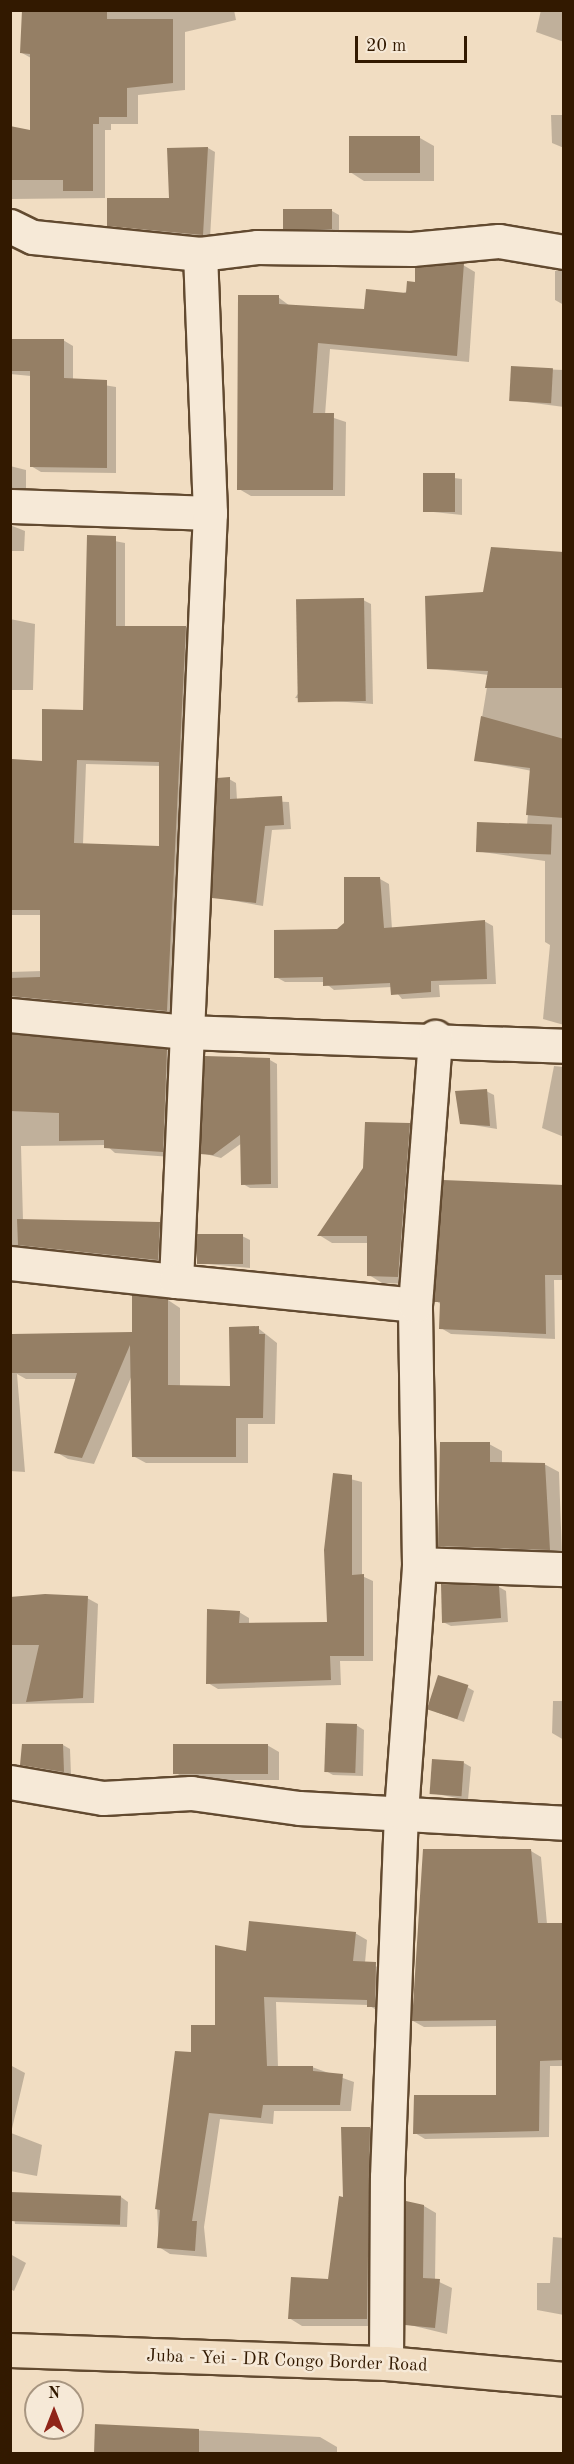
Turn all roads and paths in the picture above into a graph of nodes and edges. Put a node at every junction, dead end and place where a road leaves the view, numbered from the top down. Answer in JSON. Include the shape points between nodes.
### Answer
{"nodes":[{"id":1,"x":10,"y":226,"type":"edge"},
{"id":2,"x":564,"y":252,"type":"edge"},
{"id":3,"x":200,"y":254,"type":"junction"},
{"id":4,"x":10,"y":506,"type":"edge"},
{"id":5,"x":210,"y":513,"type":"junction"},
{"id":6,"x":10,"y":1015,"type":"edge"},
{"id":7,"x":186,"y":1032,"type":"junction"},
{"id":8,"x":435,"y":1037,"type":"junction"},
{"id":9,"x":564,"y":1046,"type":"edge"},
{"id":10,"x":10,"y":1263,"type":"edge"},
{"id":11,"x":177,"y":1281,"type":"junction"},
{"id":12,"x":415,"y":1305,"type":"junction"},
{"id":13,"x":419,"y":1564,"type":"junction"},
{"id":14,"x":564,"y":1569,"type":"edge"},
{"id":15,"x":10,"y":1782,"type":"edge"},
{"id":16,"x":401,"y":1812,"type":"junction"},
{"id":17,"x":564,"y":1823,"type":"edge"},
{"id":18,"x":10,"y":2350,"type":"edge"},
{"id":19,"x":386,"y":2363,"type":"junction"},
{"id":20,"x":564,"y":2379,"type":"edge"}],
"edges":[{"from":1,"to":3,"type":"street","via":[[33,237]]},
{"from":2,"to":3,"type":"street","via":[[499,241],[412,249],[257,247]]},
{"from":3,"to":5,"type":"street"},
{"from":4,"to":5,"type":"street"},
{"from":5,"to":7,"type":"street"},
{"from":6,"to":7,"type":"street"},
{"from":7,"to":8,"type":"street"},
{"from":7,"to":11,"type":"street"},
{"from":8,"to":9,"type":"street"},
{"from":8,"to":12,"type":"street"},
{"from":10,"to":11,"type":"street"},
{"from":11,"to":12,"type":"street"},
{"from":12,"to":13,"type":"street"},
{"from":13,"to":14,"type":"street"},
{"from":13,"to":16,"type":"street"},
{"from":15,"to":16,"type":"street","via":[[103,1798],[191,1793],[299,1808]]},
{"from":16,"to":17,"type":"street"},
{"from":16,"to":19,"type":"street","via":[[387,2177]]},
{"from":18,"to":19,"type":"main road","name":"Juba - Yei - DR Congo Border Road"},
{"from":19,"to":20,"type":"main road","name":"Juba - Yei - DR Congo Border Road"}]}
